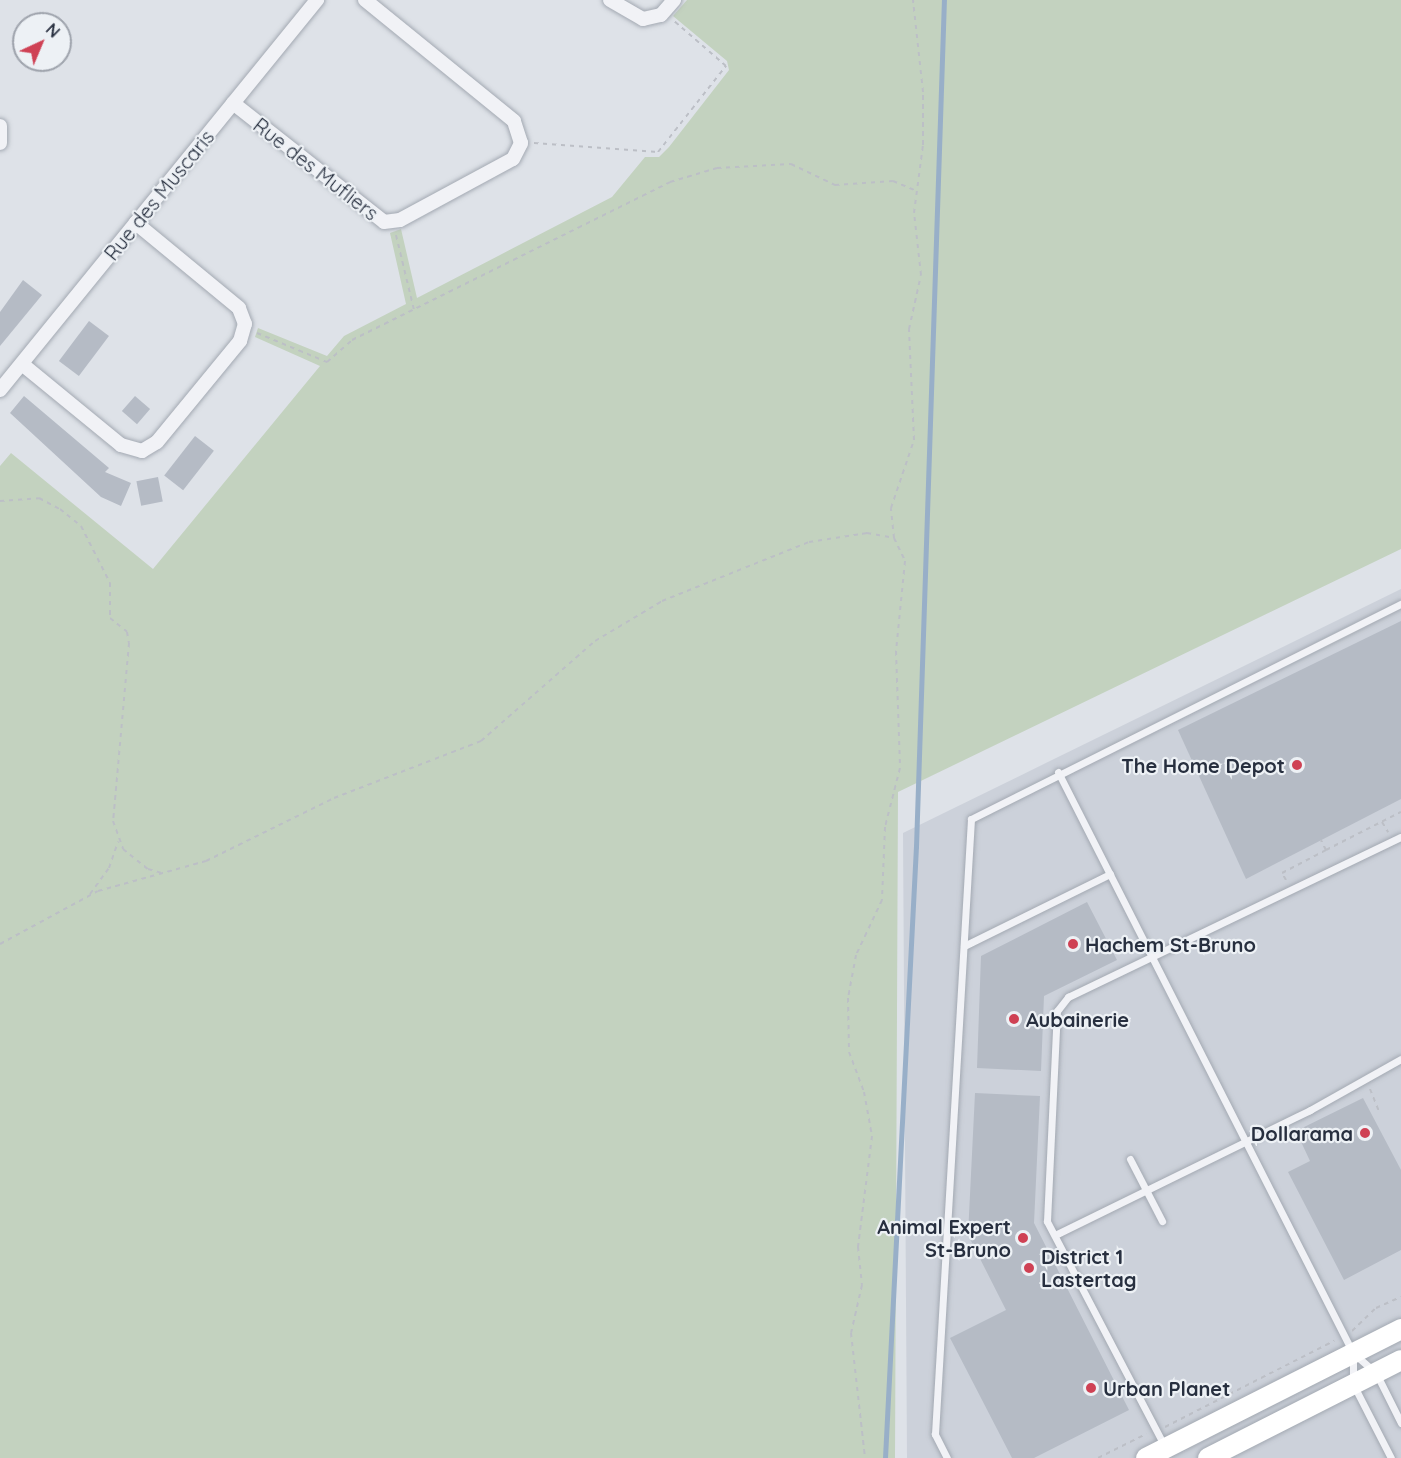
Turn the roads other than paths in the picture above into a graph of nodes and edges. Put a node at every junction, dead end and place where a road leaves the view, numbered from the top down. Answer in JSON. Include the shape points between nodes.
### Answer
{"nodes":[{"id":1,"x":317,"y":0,"type":"edge"},
{"id":2,"x":365,"y":0,"type":"edge"},
{"id":3,"x":610,"y":0,"type":"edge"},
{"id":4,"x":674,"y":0,"type":"edge"},
{"id":5,"x":233,"y":103,"type":"junction"},
{"id":6,"x":0,"y":126,"type":"edge"},
{"id":7,"x":0,"y":143,"type":"edge"},
{"id":8,"x":135,"y":224,"type":"junction"},
{"id":9,"x":22,"y":364,"type":"junction"},
{"id":10,"x":0,"y":390,"type":"edge"},
{"id":11,"x":1401,"y":604,"type":"edge"},
{"id":12,"x":1058,"y":772,"type":"junction"},
{"id":13,"x":1401,"y":837,"type":"edge"},
{"id":14,"x":1110,"y":874,"type":"junction"},
{"id":15,"x":964,"y":946,"type":"junction"},
{"id":16,"x":1152,"y":958,"type":"junction"},
{"id":17,"x":1401,"y":1059,"type":"edge"},
{"id":18,"x":1245,"y":1139,"type":"junction"},
{"id":19,"x":1130,"y":1159,"type":"dead end"},
{"id":20,"x":1145,"y":1188,"type":"junction"},
{"id":21,"x":1162,"y":1221,"type":"dead end"},
{"id":22,"x":1054,"y":1235,"type":"junction"},
{"id":23,"x":1401,"y":1329,"type":"edge"},
{"id":24,"x":1349,"y":1345,"type":"junction"},
{"id":25,"x":1401,"y":1360,"type":"edge"},
{"id":26,"x":1376,"y":1372,"type":"junction"},
{"id":27,"x":1353,"y":1384,"type":"junction"},
{"id":28,"x":1401,"y":1423,"type":"edge"},
{"id":29,"x":1161,"y":1439,"type":"junction"},
{"id":30,"x":947,"y":1458,"type":"edge"},
{"id":31,"x":1146,"y":1458,"type":"edge"},
{"id":32,"x":1208,"y":1458,"type":"edge"},
{"id":33,"x":1391,"y":1458,"type":"edge"}],
"edges":[{"from":1,"to":5,"type":"street","name":"Rue des Muscaris"},
{"from":2,"to":5,"type":"street","name":"Rue des Mufliers","via":[[514,121],[521,138],[513,159],[400,220],[384,222]]},
{"from":3,"to":4,"type":"street","via":[[643,19],[661,15]]},
{"from":5,"to":8,"type":"street","name":"Rue des Muscaris"},
{"from":6,"to":7,"type":"street"},
{"from":8,"to":9,"type":"street","name":"Rue des Muscaris"},
{"from":8,"to":9,"type":"street","via":[[242,311],[244,333],[158,442],[138,451],[122,445]]},
{"from":9,"to":10,"type":"street","name":"Rue des Muscaris"},
{"from":11,"to":12,"type":"lane"},
{"from":12,"to":14,"type":"lane"},
{"from":12,"to":15,"type":"lane","via":[[971,819]]},
{"from":13,"to":16,"type":"lane"},
{"from":14,"to":15,"type":"lane"},
{"from":14,"to":16,"type":"lane"},
{"from":15,"to":30,"type":"lane","via":[[935,1434]]},
{"from":16,"to":18,"type":"lane"},
{"from":16,"to":22,"type":"lane","via":[[1068,997],[1057,1011],[1047,1221]]},
{"from":17,"to":18,"type":"lane"},
{"from":18,"to":20,"type":"lane"},
{"from":18,"to":24,"type":"lane"},
{"from":19,"to":20,"type":"lane"},
{"from":20,"to":21,"type":"lane"},
{"from":20,"to":22,"type":"lane"},
{"from":22,"to":29,"type":"lane"},
{"from":23,"to":24,"type":"street"},
{"from":24,"to":26,"type":"lane"},
{"from":24,"to":27,"type":"lane"},
{"from":24,"to":29,"type":"street"},
{"from":25,"to":26,"type":"street"},
{"from":26,"to":27,"type":"street"},
{"from":26,"to":28,"type":"lane"},
{"from":27,"to":32,"type":"street"},
{"from":27,"to":33,"type":"lane"},
{"from":29,"to":31,"type":"street"}]}
